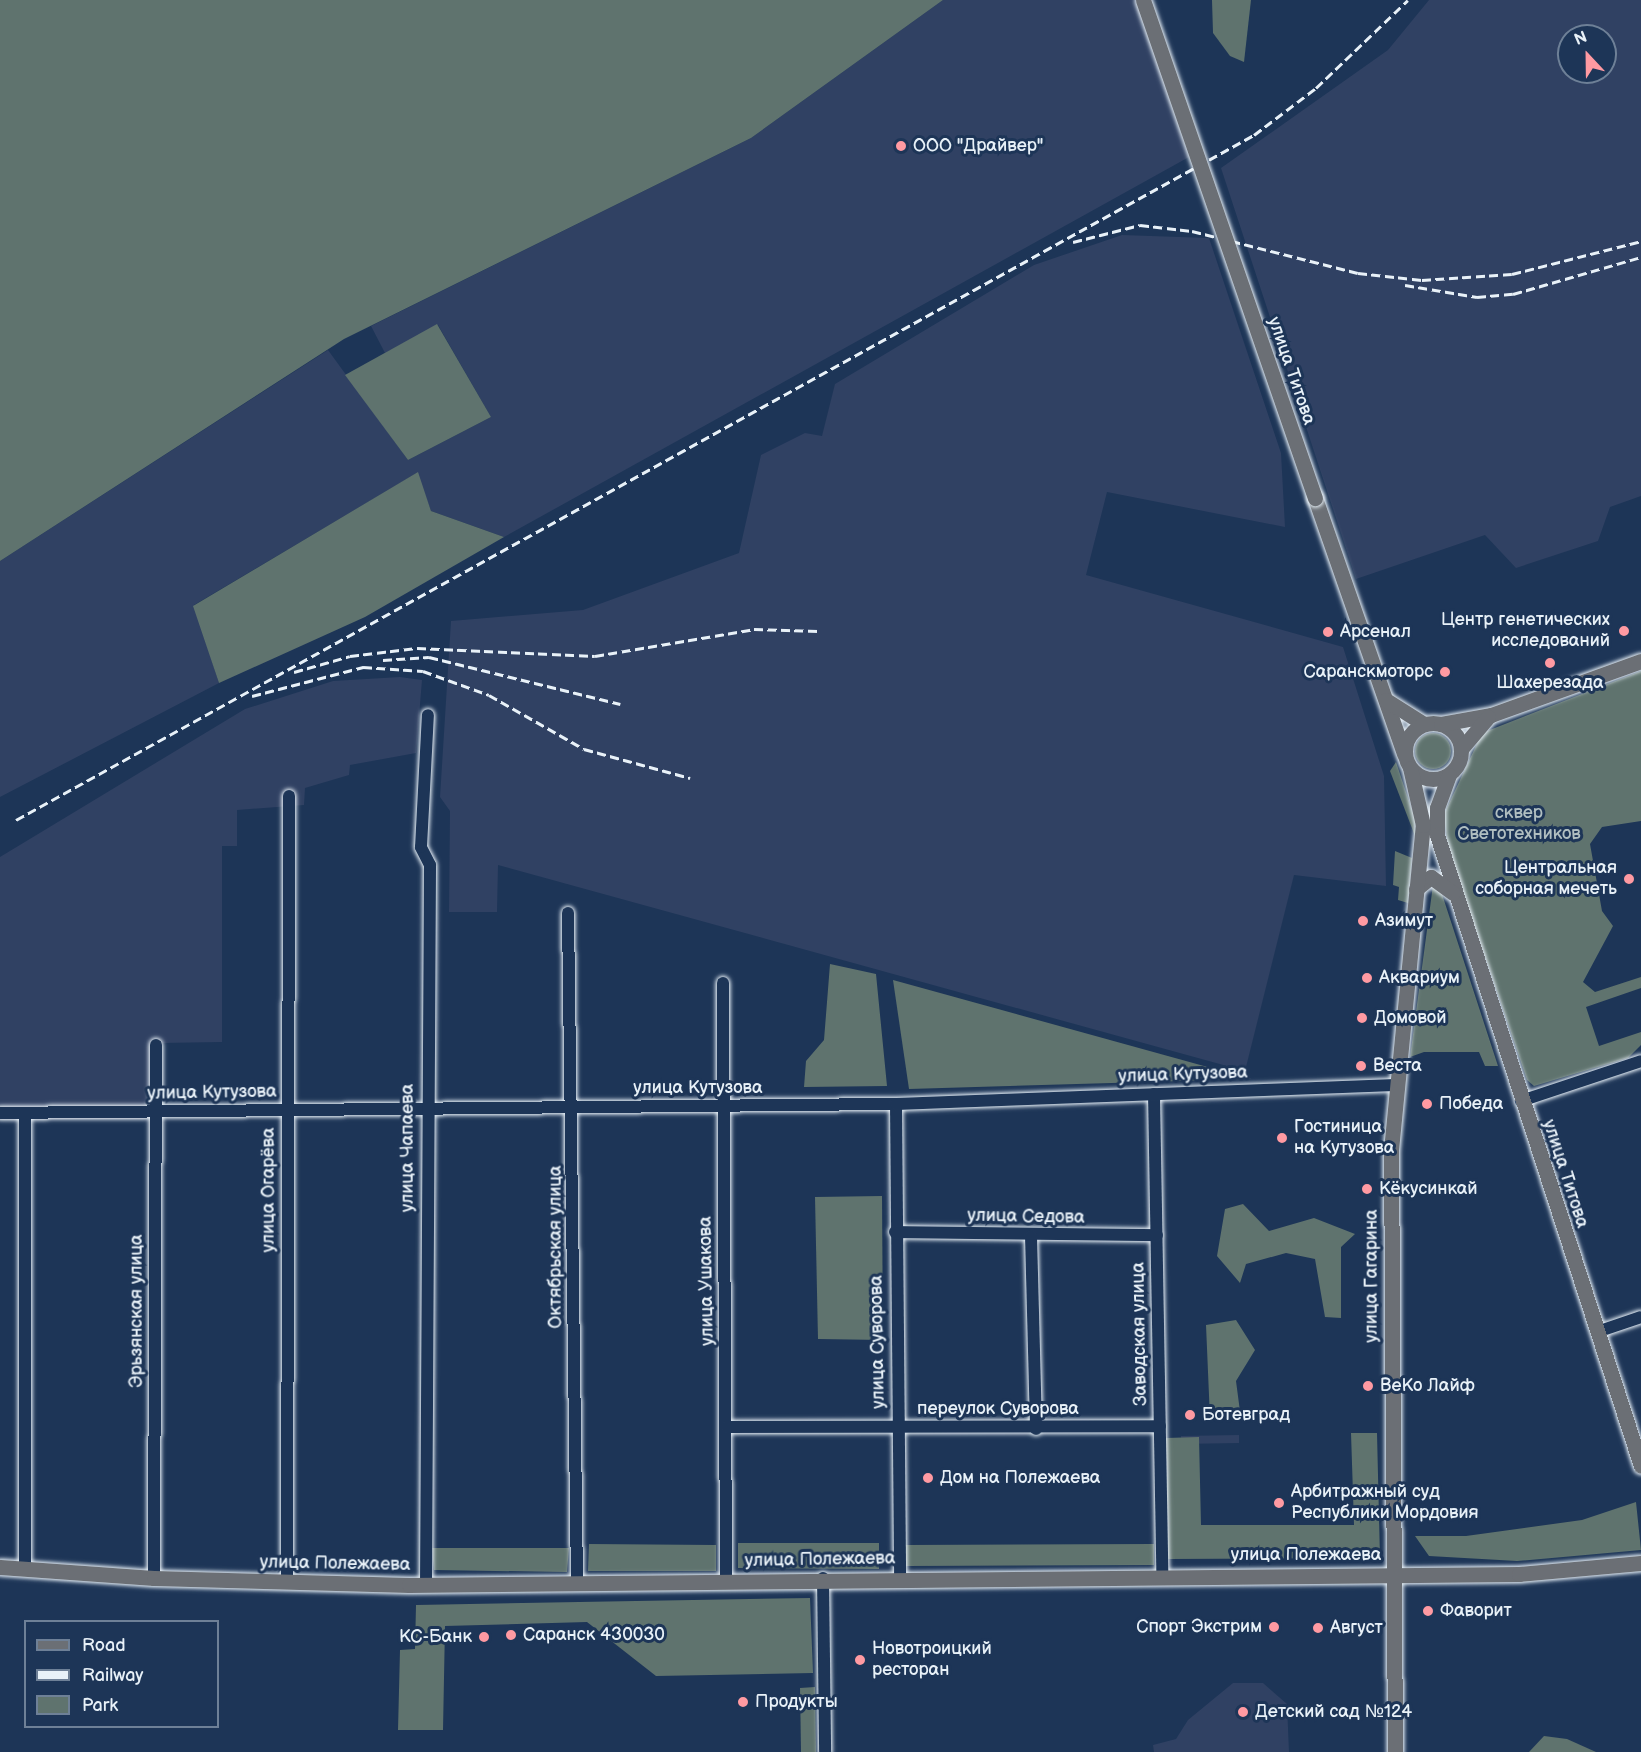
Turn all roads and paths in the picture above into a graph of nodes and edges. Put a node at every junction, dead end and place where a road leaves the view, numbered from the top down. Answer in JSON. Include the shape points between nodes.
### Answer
{"nodes":[{"id":1,"x":1143,"y":0,"type":"edge"},
{"id":2,"x":1641,"y":661,"type":"edge"},
{"id":3,"x":1384,"y":698,"type":"junction"},
{"id":4,"x":428,"y":715,"type":"dead end"},
{"id":5,"x":1491,"y":715,"type":"junction"},
{"id":6,"x":1424,"y":724,"type":"junction"},
{"id":7,"x":1441,"y":724,"type":"junction"},
{"id":8,"x":1461,"y":749,"type":"junction"},
{"id":9,"x":1407,"y":761,"type":"junction"},
{"id":10,"x":1449,"y":775,"type":"junction"},
{"id":11,"x":289,"y":796,"type":"dead end"},
{"id":12,"x":1437,"y":808,"type":"junction"},
{"id":13,"x":1421,"y":847,"type":"junction"},
{"id":14,"x":1416,"y":889,"type":"junction"},
{"id":15,"x":1453,"y":893,"type":"junction"},
{"id":16,"x":568,"y":913,"type":"dead end"},
{"id":17,"x":723,"y":982,"type":"dead end"},
{"id":18,"x":156,"y":1045,"type":"dead end"},
{"id":19,"x":1641,"y":1061,"type":"edge"},
{"id":20,"x":1396,"y":1085,"type":"junction"},
{"id":21,"x":1154,"y":1094,"type":"junction"},
{"id":22,"x":1521,"y":1101,"type":"junction"},
{"id":23,"x":896,"y":1104,"type":"junction"},
{"id":24,"x":574,"y":1106,"type":"junction"},
{"id":25,"x":721,"y":1106,"type":"junction"},
{"id":26,"x":426,"y":1108,"type":"junction"},
{"id":27,"x":287,"y":1110,"type":"junction"},
{"id":28,"x":155,"y":1112,"type":"junction"},
{"id":29,"x":0,"y":1113,"type":"edge"},
{"id":30,"x":25,"y":1113,"type":"junction"},
{"id":31,"x":895,"y":1232,"type":"junction"},
{"id":32,"x":1157,"y":1235,"type":"junction"},
{"id":33,"x":1031,"y":1236,"type":"junction"},
{"id":34,"x":1641,"y":1317,"type":"edge"},
{"id":35,"x":1597,"y":1332,"type":"junction"},
{"id":36,"x":1160,"y":1426,"type":"junction"},
{"id":37,"x":728,"y":1427,"type":"junction"},
{"id":38,"x":897,"y":1427,"type":"junction"},
{"id":39,"x":1036,"y":1429,"type":"junction"},
{"id":40,"x":1641,"y":1466,"type":"edge"},
{"id":41,"x":1641,"y":1563,"type":"edge"},
{"id":42,"x":0,"y":1567,"type":"edge"},
{"id":43,"x":25,"y":1569,"type":"junction"},
{"id":44,"x":1391,"y":1574,"type":"junction"},
{"id":45,"x":1162,"y":1575,"type":"junction"},
{"id":46,"x":154,"y":1578,"type":"junction"},
{"id":47,"x":824,"y":1578,"type":"junction"},
{"id":48,"x":900,"y":1578,"type":"junction"},
{"id":49,"x":726,"y":1580,"type":"junction"},
{"id":50,"x":577,"y":1581,"type":"junction"},
{"id":51,"x":286,"y":1583,"type":"junction"},
{"id":52,"x":426,"y":1585,"type":"junction"},
{"id":53,"x":825,"y":1752,"type":"edge"},
{"id":54,"x":1395,"y":1752,"type":"edge"}],
"edges":[{"from":1,"to":3,"type":"main road","name":"улица Титова","bridge":true},
{"from":2,"to":5,"type":"main road"},
{"from":3,"to":6,"type":"main road"},
{"from":3,"to":9,"type":"main road","name":"улица Титова"},
{"from":4,"to":26,"type":"street","name":"улица Чапаева","via":[[420,847],[430,866]]},
{"from":5,"to":7,"type":"main road"},
{"from":5,"to":8,"type":"main road"},
{"from":6,"to":7,"type":"main road"},
{"from":6,"to":9,"type":"main road","via":[[1411,732]]},
{"from":7,"to":8,"type":"main road","via":[[1455,734]]},
{"from":8,"to":10,"type":"main road"},
{"from":9,"to":10,"type":"main road","via":[[1425,778]]},
{"from":9,"to":13,"type":"main road","name":"улица Гагарина","via":[[1421,807]]},
{"from":10,"to":12,"type":"main road","name":"улица Титова"},
{"from":11,"to":27,"type":"street","name":"улица Огарёва"},
{"from":12,"to":13,"type":"main road"},
{"from":12,"to":15,"type":"main road","name":"улица Титова","via":[[1437,835]]},
{"from":13,"to":14,"type":"main road","name":"улица Гагарина"},
{"from":14,"to":15,"type":"main road","via":[[1431,877]]},
{"from":14,"to":20,"type":"main road","name":"улица Гагарина"},
{"from":15,"to":22,"type":"main road","name":"улица Титова"},
{"from":16,"to":24,"type":"street","name":"Октябрьская улица"},
{"from":17,"to":25,"type":"street","name":"улица Ушакова","via":[[727,1088]]},
{"from":18,"to":28,"type":"street","name":"Эрьзянская улица"},
{"from":19,"to":22,"type":"street"},
{"from":20,"to":21,"type":"street","name":"улица Кутузова"},
{"from":20,"to":44,"type":"main road","name":"улица Гагарина","via":[[1391,1161]]},
{"from":21,"to":23,"type":"street","name":"улица Кутузова"},
{"from":21,"to":32,"type":"street","name":"Заводская улица"},
{"from":22,"to":35,"type":"main road","name":"улица Титова"},
{"from":23,"to":25,"type":"street","name":"улица Кутузова"},
{"from":23,"to":31,"type":"street","name":"улица Суворова"},
{"from":24,"to":25,"type":"street","name":"улица Кутузова"},
{"from":24,"to":26,"type":"street","name":"улица Кутузова"},
{"from":24,"to":50,"type":"street","name":"Октябрьская улица"},
{"from":25,"to":37,"type":"street","name":"улица Ушакова"},
{"from":26,"to":27,"type":"street","name":"улица Кутузова"},
{"from":26,"to":52,"type":"street","name":"улица Чапаева"},
{"from":27,"to":28,"type":"street","name":"улица Кутузова"},
{"from":27,"to":51,"type":"street","name":"улица Огарёва"},
{"from":28,"to":30,"type":"street","name":"улица Кутузова"},
{"from":28,"to":46,"type":"street","name":"Эрьзянская улица"},
{"from":29,"to":30,"type":"street","name":"улица Кутузова"},
{"from":30,"to":43,"type":"street"},
{"from":31,"to":33,"type":"street","name":"улица Седова"},
{"from":31,"to":38,"type":"street","name":"улица Суворова"},
{"from":32,"to":33,"type":"street","name":"улица Седова"},
{"from":32,"to":36,"type":"street","name":"Заводская улица"},
{"from":33,"to":39,"type":"street"},
{"from":34,"to":35,"type":"street"},
{"from":35,"to":40,"type":"main road","name":"улица Титова"},
{"from":36,"to":39,"type":"street","name":"переулок Суворова"},
{"from":36,"to":45,"type":"street","name":"Заводская улица"},
{"from":37,"to":38,"type":"street","name":"переулок Суворова"},
{"from":37,"to":49,"type":"street","name":"улица Ушакова"},
{"from":38,"to":39,"type":"street","name":"переулок Суворова"},
{"from":38,"to":48,"type":"street","name":"улица Суворова"},
{"from":41,"to":44,"type":"main road","name":"улица Полежаева","via":[[1519,1574]]},
{"from":42,"to":43,"type":"main road","name":"улица Полежаева"},
{"from":43,"to":46,"type":"main road","name":"улица Полежаева"},
{"from":44,"to":45,"type":"main road","name":"улица Полежаева"},
{"from":44,"to":54,"type":"main road","name":"улица Гагарина"},
{"from":45,"to":48,"type":"main road","name":"улица Полежаева"},
{"from":46,"to":51,"type":"main road","name":"улица Полежаева"},
{"from":47,"to":48,"type":"main road","name":"улица Полежаева"},
{"from":47,"to":49,"type":"main road","name":"улица Полежаева"},
{"from":47,"to":53,"type":"street"},
{"from":49,"to":50,"type":"main road","name":"улица Полежаева"},
{"from":50,"to":52,"type":"main road","name":"улица Полежаева"},
{"from":51,"to":52,"type":"main road","name":"улица Полежаева"}]}
